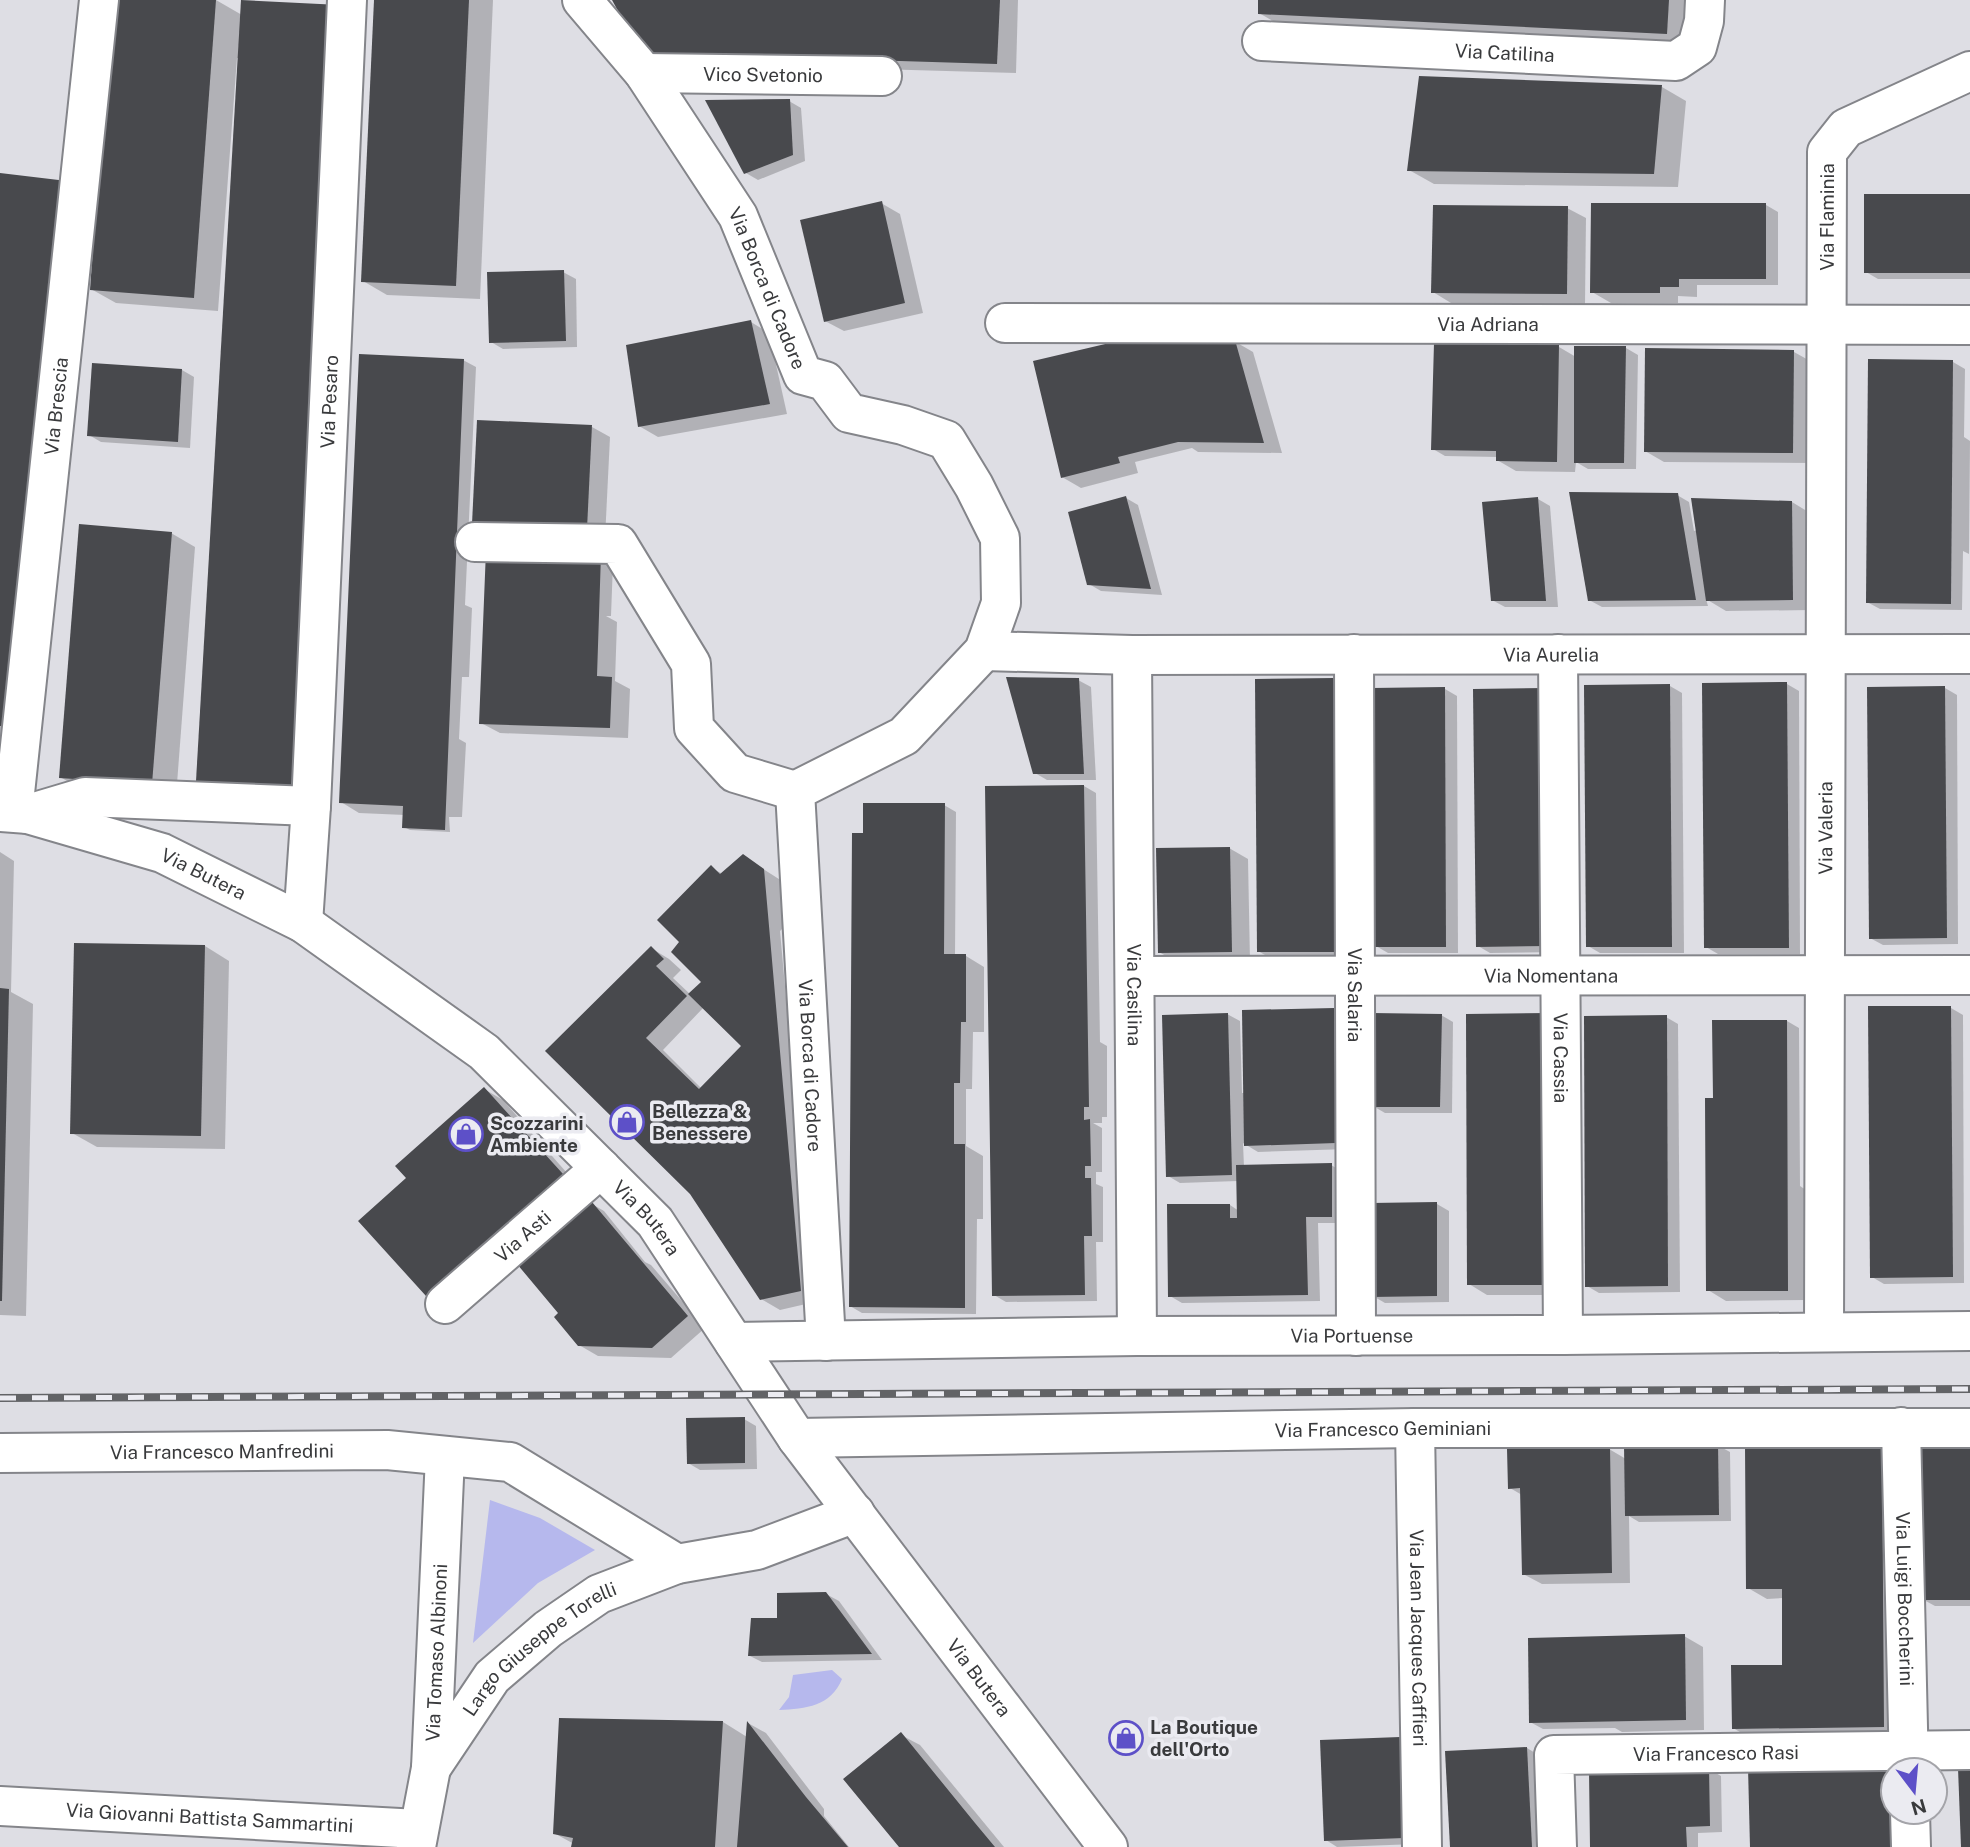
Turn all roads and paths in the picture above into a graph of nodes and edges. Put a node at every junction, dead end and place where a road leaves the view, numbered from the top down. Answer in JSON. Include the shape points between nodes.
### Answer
{"nodes":[{"id":1,"x":99,"y":0,"type":"edge"},
{"id":2,"x":346,"y":0,"type":"edge"},
{"id":3,"x":582,"y":0,"type":"edge"},
{"id":4,"x":1705,"y":0,"type":"edge"},
{"id":5,"x":1262,"y":41,"type":"dead end"},
{"id":6,"x":1970,"y":71,"type":"edge"},
{"id":7,"x":643,"y":72,"type":"junction"},
{"id":8,"x":882,"y":76,"type":"dead end"},
{"id":9,"x":1005,"y":323,"type":"dead end"},
{"id":10,"x":1825,"y":325,"type":"junction"},
{"id":11,"x":1970,"y":325,"type":"edge"},
{"id":12,"x":475,"y":542,"type":"dead end"},
{"id":13,"x":985,"y":651,"type":"junction"},
{"id":14,"x":1354,"y":654,"type":"junction"},
{"id":15,"x":1558,"y":654,"type":"junction"},
{"id":16,"x":1825,"y":654,"type":"junction"},
{"id":17,"x":1970,"y":654,"type":"edge"},
{"id":18,"x":1132,"y":655,"type":"junction"},
{"id":19,"x":795,"y":791,"type":"junction"},
{"id":20,"x":311,"y":806,"type":"junction"},
{"id":21,"x":14,"y":813,"type":"edge"},
{"id":22,"x":303,"y":923,"type":"junction"},
{"id":23,"x":1355,"y":975,"type":"junction"},
{"id":24,"x":1560,"y":975,"type":"junction"},
{"id":25,"x":1825,"y":975,"type":"junction"},
{"id":26,"x":1970,"y":975,"type":"edge"},
{"id":27,"x":1135,"y":976,"type":"junction"},
{"id":28,"x":601,"y":1168,"type":"junction"},
{"id":29,"x":445,"y":1304,"type":"dead end"},
{"id":30,"x":1970,"y":1331,"type":"edge"},
{"id":31,"x":1824,"y":1332,"type":"junction"},
{"id":32,"x":1563,"y":1335,"type":"junction"},
{"id":33,"x":1136,"y":1336,"type":"junction"},
{"id":34,"x":1356,"y":1336,"type":"junction"},
{"id":35,"x":827,"y":1341,"type":"junction"},
{"id":36,"x":734,"y":1342,"type":"junction"},
{"id":37,"x":1901,"y":1427,"type":"junction"},
{"id":38,"x":1415,"y":1428,"type":"junction"},
{"id":39,"x":1970,"y":1428,"type":"edge"},
{"id":40,"x":797,"y":1438,"type":"junction"},
{"id":41,"x":0,"y":1453,"type":"edge"},
{"id":42,"x":445,"y":1456,"type":"junction"},
{"id":43,"x":855,"y":1513,"type":"junction"},
{"id":44,"x":677,"y":1564,"type":"junction"},
{"id":45,"x":1970,"y":1750,"type":"edge"},
{"id":46,"x":1909,"y":1756,"type":"edge"},
{"id":47,"x":1937,"y":1756,"type":"edge"},
{"id":48,"x":1879,"y":1760,"type":"edge"},
{"id":49,"x":431,"y":1768,"type":"junction"},
{"id":50,"x":0,"y":1806,"type":"edge"},
{"id":51,"x":1910,"y":1826,"type":"edge"},
{"id":52,"x":417,"y":1838,"type":"edge"},
{"id":53,"x":1108,"y":1847,"type":"edge"},
{"id":54,"x":1422,"y":1847,"type":"edge"},
{"id":55,"x":1557,"y":1847,"type":"edge"},
{"id":56,"x":1911,"y":1847,"type":"edge"}],
"edges":[{"from":1,"to":21,"type":"street","name":"Via Brescia"},
{"from":2,"to":20,"type":"street","name":"Via Pesaro"},
{"from":3,"to":7,"type":"street","name":"Via Borca di Cadore"},
{"from":4,"to":5,"type":"street","name":"Via Catilina","via":[[1697,47],[1676,61]]},
{"from":6,"to":10,"type":"street","name":"Via Flaminia","via":[[1846,128],[1827,152]]},
{"from":7,"to":8,"type":"street","name":"Vico Svetonio"},
{"from":7,"to":13,"type":"street","name":"Via Borca di Cadore","via":[[738,216],[803,375],[825,381],[849,413],[946,440],[974,486],[1000,538],[1001,603]]},
{"from":9,"to":10,"type":"street","name":"Via Adriana"},
{"from":10,"to":11,"type":"street","name":"Via Adriana"},
{"from":10,"to":16,"type":"street","name":"Via Valeria"},
{"from":12,"to":19,"type":"street","via":[[618,544],[691,664],[694,728],[735,774]]},
{"from":13,"to":18,"type":"street","name":"Via Aurelia"},
{"from":13,"to":19,"type":"street","name":"Via Borca di Cadore","via":[[904,736]]},
{"from":14,"to":15,"type":"street","name":"Via Aurelia"},
{"from":14,"to":18,"type":"street","name":"Via Aurelia"},
{"from":14,"to":23,"type":"street","name":"Via Salaria"},
{"from":15,"to":16,"type":"street","name":"Via Aurelia"},
{"from":15,"to":24,"type":"street","name":"Via Cassia"},
{"from":16,"to":17,"type":"street","name":"Via Aurelia"},
{"from":16,"to":25,"type":"street","name":"Via Valeria"},
{"from":18,"to":27,"type":"street","name":"Via Casilina"},
{"from":19,"to":35,"type":"street","name":"Via Borca di Cadore"},
{"from":20,"to":21,"type":"street","via":[[85,797]]},
{"from":20,"to":22,"type":"street","name":"Via Pesaro"},
{"from":21,"to":22,"type":"street","name":"Via Butera","via":[[162,853]]},
{"from":22,"to":28,"type":"street","name":"Via Butera","via":[[484,1052]]},
{"from":23,"to":24,"type":"street","name":"Via Nomentana"},
{"from":23,"to":27,"type":"street","name":"Via Nomentana"},
{"from":23,"to":34,"type":"street","name":"Via Salaria"},
{"from":24,"to":25,"type":"street","name":"Via Nomentana"},
{"from":24,"to":32,"type":"street","name":"Via Cassia"},
{"from":25,"to":26,"type":"street","name":"Via Nomentana"},
{"from":25,"to":31,"type":"street","name":"Via Valeria"},
{"from":27,"to":33,"type":"street","name":"Via Casilina"},
{"from":28,"to":29,"type":"street","name":"Via Asti"},
{"from":28,"to":36,"type":"street","name":"Via Butera","via":[[655,1222]]},
{"from":30,"to":31,"type":"street","name":"Via Portuense"},
{"from":31,"to":32,"type":"street","name":"Via Portuense"},
{"from":32,"to":34,"type":"street","name":"Via Portuense"},
{"from":33,"to":34,"type":"street","name":"Via Portuense"},
{"from":33,"to":35,"type":"street","name":"Via Portuense"},
{"from":35,"to":36,"type":"street","name":"Via Portuense"},
{"from":36,"to":40,"type":"street","name":"Via Butera"},
{"from":37,"to":38,"type":"street","name":"Via Francesco Geminiani"},
{"from":37,"to":39,"type":"street","name":"Via Francesco Geminiani"},
{"from":37,"to":46,"type":"street","name":"Via Luigi Boccherini"},
{"from":38,"to":40,"type":"street","name":"Via Francesco Geminiani"},
{"from":38,"to":54,"type":"street","name":"Via Jean Jacques Caffieri"},
{"from":40,"to":43,"type":"street","name":"Via Butera"},
{"from":41,"to":42,"type":"street","name":"Via Francesco Manfredini","via":[[387,1450]]},
{"from":42,"to":44,"type":"street","via":[[510,1462]]},
{"from":42,"to":49,"type":"street","name":"Via Tomaso Albinoni"},
{"from":43,"to":44,"type":"street","name":"Largo Giuseppe Torelli","via":[[757,1550]]},
{"from":43,"to":53,"type":"street","name":"Via Butera"},
{"from":44,"to":49,"type":"street","name":"Largo Giuseppe Torelli","via":[[599,1594],[548,1629],[492,1677]]},
{"from":45,"to":47,"type":"street","name":"Via Francesco Rasi"},
{"from":48,"to":55,"type":"street","name":"Via Francesco Rasi","via":[[1554,1755]]},
{"from":49,"to":52,"type":"street","name":"Via Tomaso Albinoni"},
{"from":50,"to":52,"type":"street","name":"Via Giovanni Battista Sammartini"},
{"from":51,"to":56,"type":"street"}]}
